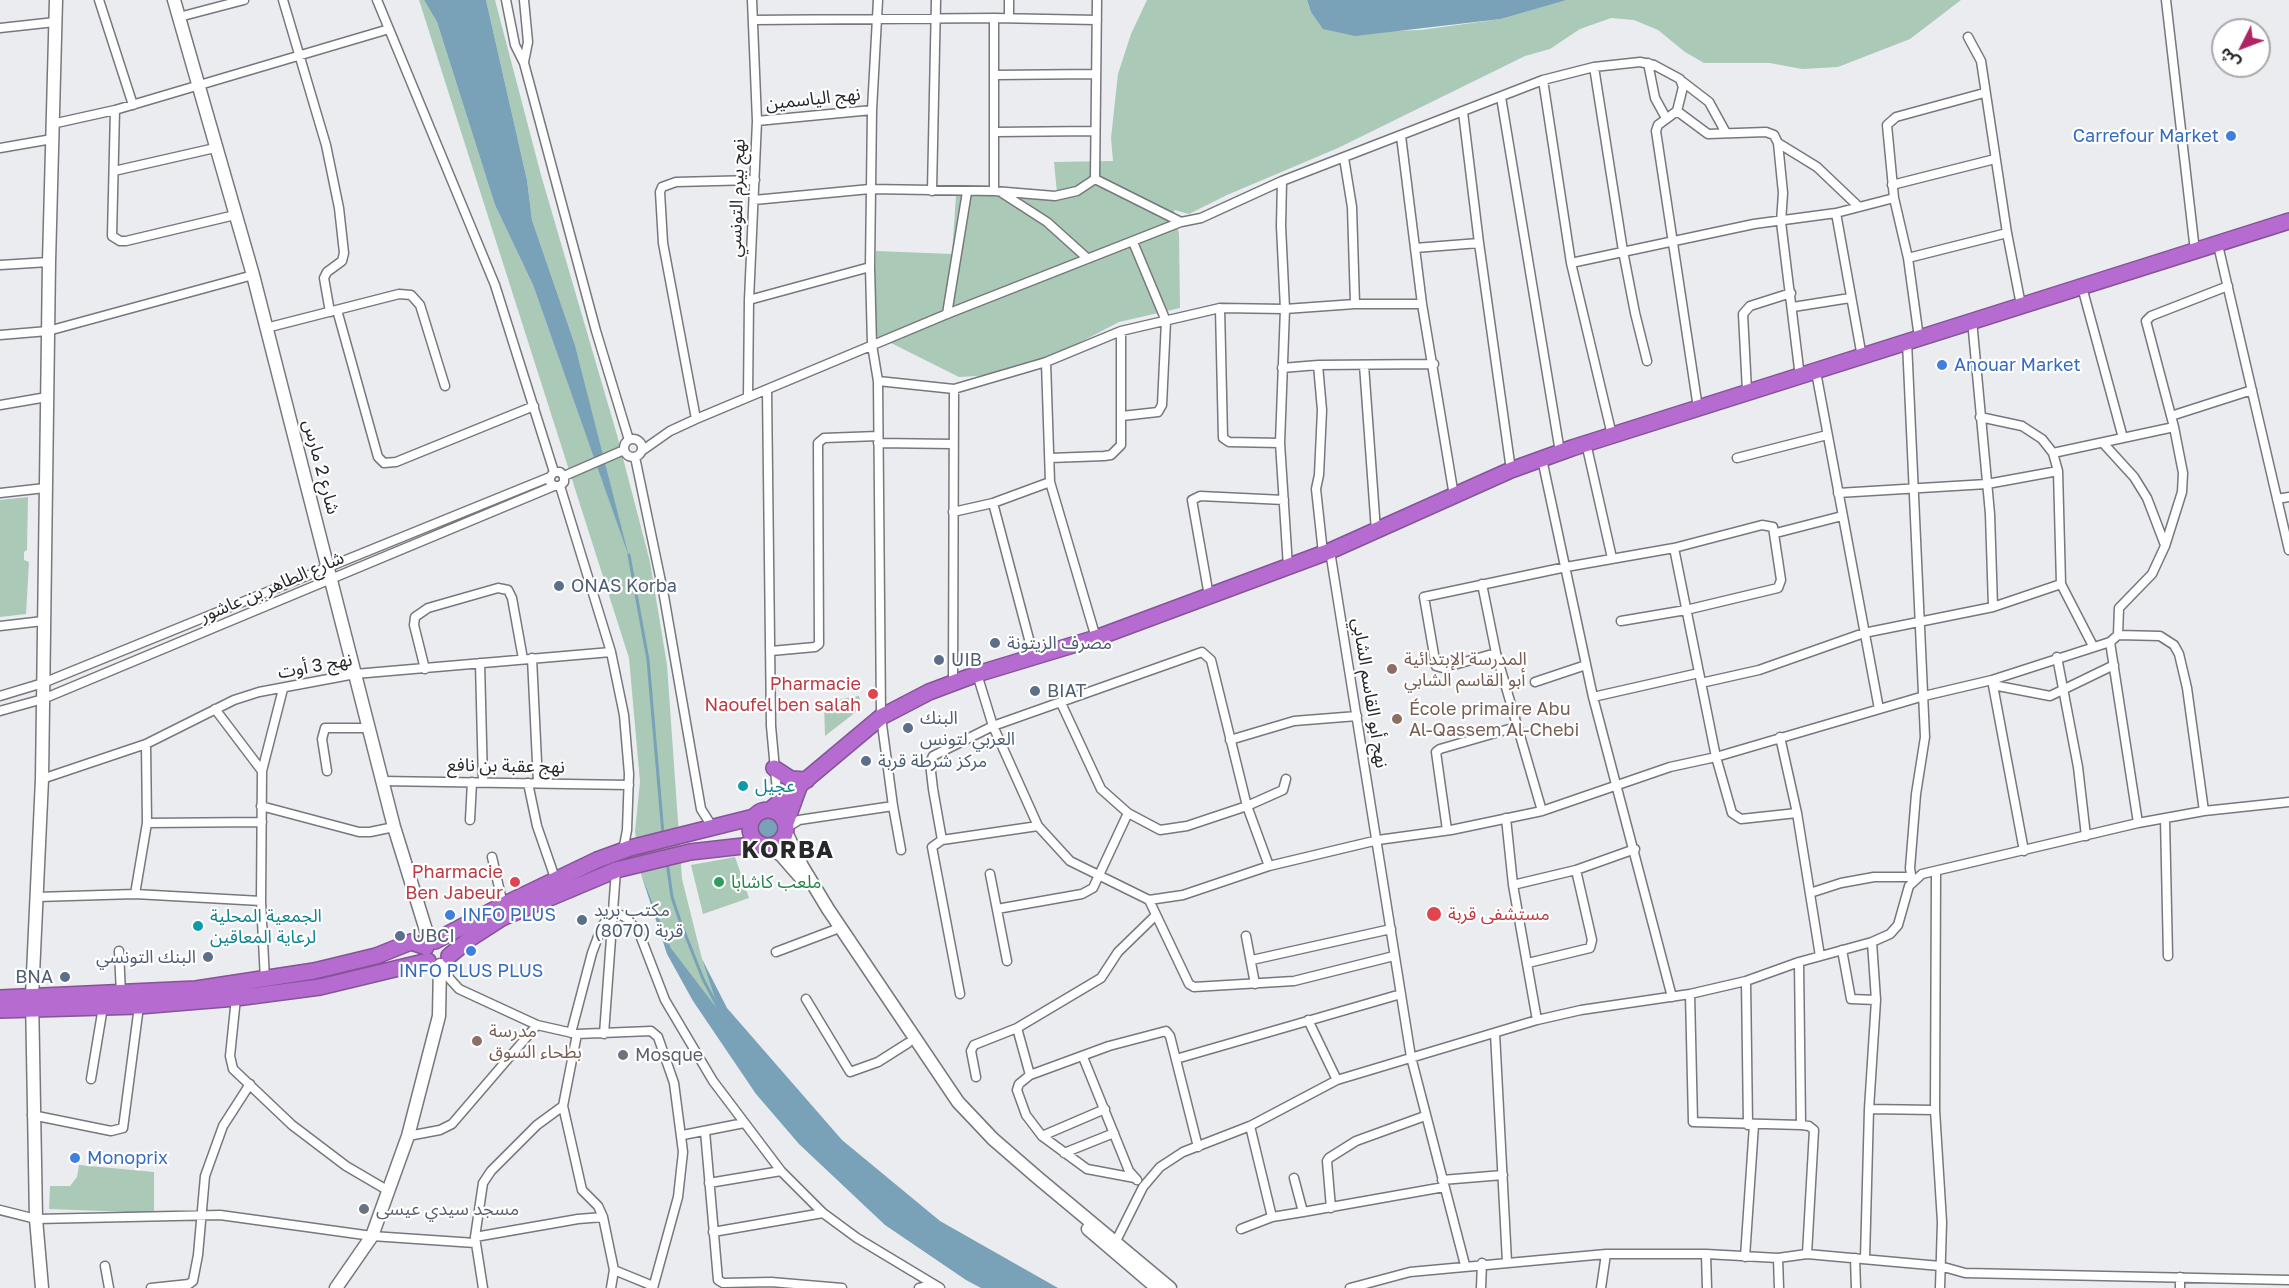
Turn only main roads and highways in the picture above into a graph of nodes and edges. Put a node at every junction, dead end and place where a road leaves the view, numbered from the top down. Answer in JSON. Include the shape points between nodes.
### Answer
{"nodes":[{"id":1,"x":2289,"y":221,"type":"edge"},
{"id":2,"x":774,"y":768,"type":"road end"},
{"id":3,"x":803,"y":784,"type":"junction"},
{"id":4,"x":774,"y":806,"type":"junction"},
{"id":5,"x":754,"y":817,"type":"junction"},
{"id":6,"x":786,"y":827,"type":"junction"},
{"id":7,"x":762,"y":844,"type":"junction"},
{"id":8,"x":436,"y":955,"type":"junction"},
{"id":9,"x":0,"y":998,"type":"edge"},
{"id":10,"x":32,"y":1003,"type":"junction"},
{"id":11,"x":0,"y":1010,"type":"edge"}],
"edges":[{"from":1,"to":3,"type":"highway","via":[[1747,391],[1511,470],[1376,532],[1288,567],[1096,638],[953,683],[881,717]]},
{"from":2,"to":3,"type":"highway"},
{"from":3,"to":4,"type":"highway"},
{"from":3,"to":6,"type":"highway"},
{"from":4,"to":5,"type":"highway"},
{"from":4,"to":6,"type":"highway"},
{"from":5,"to":7,"type":"highway","via":[[751,830]]},
{"from":5,"to":8,"type":"highway","via":[[627,850],[555,879],[503,904]]},
{"from":6,"to":7,"type":"highway","via":[[777,843]]},
{"from":7,"to":8,"type":"highway","via":[[690,852],[616,870],[502,918]]},
{"from":8,"to":10,"type":"highway","via":[[320,987],[236,998],[103,1007]]},
{"from":8,"to":10,"type":"highway","via":[[411,942],[376,956],[265,981]]},
{"from":9,"to":10,"type":"highway"},
{"from":10,"to":11,"type":"highway"}]}
